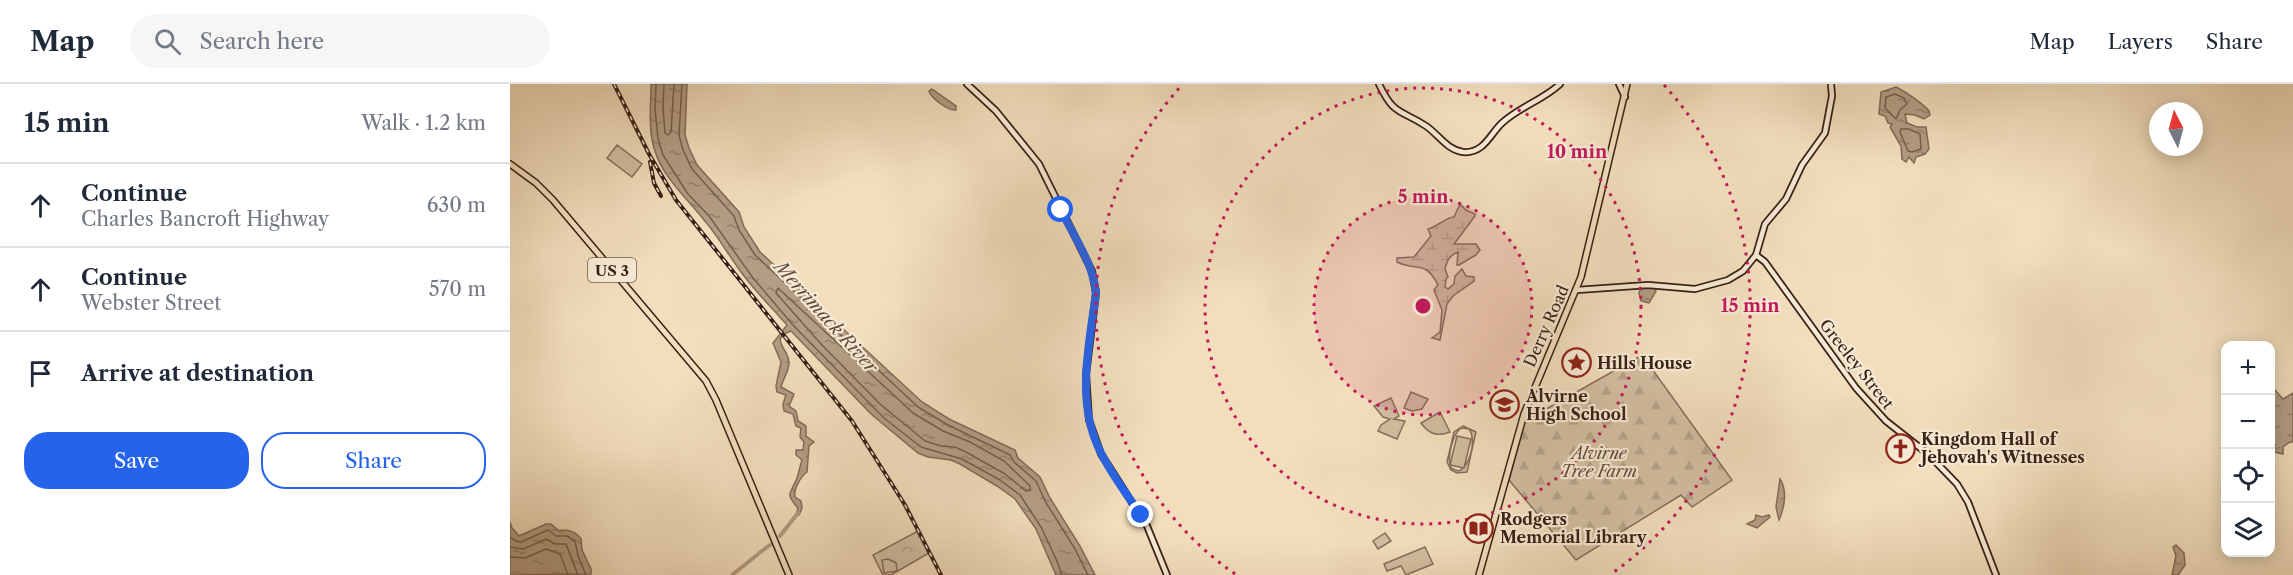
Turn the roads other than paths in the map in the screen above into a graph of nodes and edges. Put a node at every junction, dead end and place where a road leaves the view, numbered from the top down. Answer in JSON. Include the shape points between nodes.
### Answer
{"nodes":[{"id":1,"x":966,"y":84,"type":"edge"},
{"id":2,"x":1379,"y":84,"type":"edge"},
{"id":3,"x":1560,"y":84,"type":"edge"},
{"id":4,"x":1831,"y":84,"type":"edge"},
{"id":5,"x":1619,"y":85,"type":"edge"},
{"id":6,"x":1627,"y":86,"type":"edge"},
{"id":7,"x":1625,"y":97,"type":"junction"},
{"id":8,"x":510,"y":164,"type":"edge"},
{"id":9,"x":1756,"y":255,"type":"junction"},
{"id":10,"x":1580,"y":288,"type":"junction"},
{"id":11,"x":789,"y":575,"type":"edge"},
{"id":12,"x":1167,"y":575,"type":"edge"},
{"id":13,"x":1479,"y":575,"type":"edge"},
{"id":14,"x":1996,"y":575,"type":"edge"}],
"edges":[{"from":1,"to":12,"type":"street","via":[[993,107],[1039,164],[1092,271],[1096,293],[1086,374],[1087,414],[1097,444],[1144,520]]},
{"from":2,"to":3,"type":"street","via":[[1395,110],[1426,126],[1452,148],[1465,152],[1480,148],[1503,122]]},
{"from":4,"to":9,"type":"street","via":[[1825,133],[1802,165],[1786,199],[1765,224]]},
{"from":5,"to":6,"type":"street"},
{"from":5,"to":7,"type":"street"},
{"from":6,"to":7,"type":"main road","name":"Derry Road"},
{"from":7,"to":10,"type":"main road","name":"Derry Road"},
{"from":8,"to":11,"type":"main road","number":"US 3","via":[[553,200],[700,373],[716,400]]},
{"from":9,"to":10,"type":"street","via":[[1736,276],[1699,288]]},
{"from":9,"to":14,"type":"street","name":"Greeley Street","via":[[1857,389],[1886,421],[1928,454],[1957,484],[1968,502]]},
{"from":10,"to":13,"type":"main road","name":"Derry Road","via":[[1524,414]]}]}
